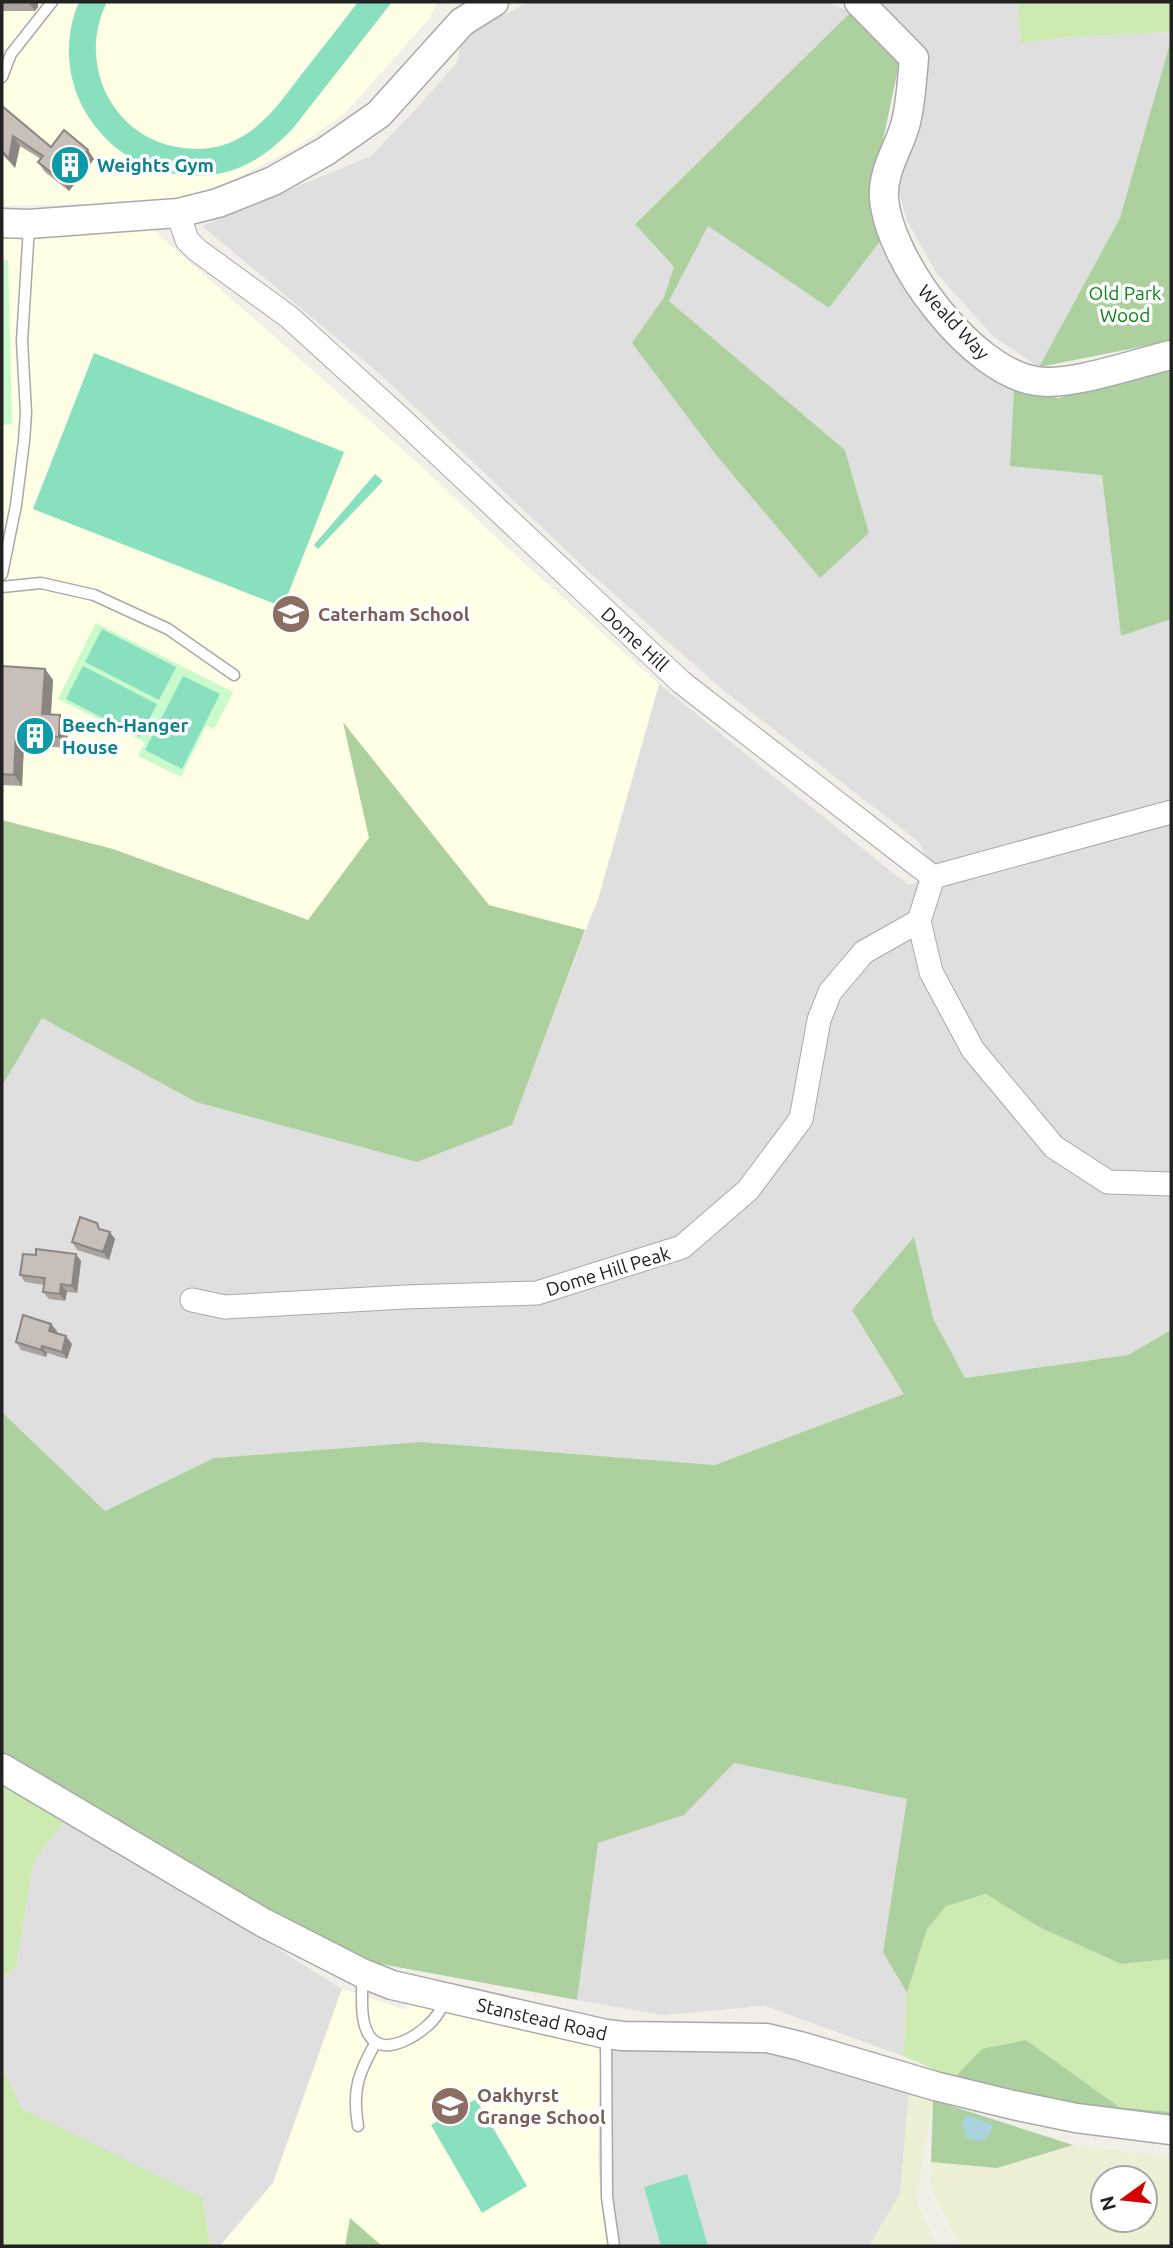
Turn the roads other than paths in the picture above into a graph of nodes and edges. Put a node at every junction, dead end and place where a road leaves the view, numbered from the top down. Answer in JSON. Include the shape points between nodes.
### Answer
{"nodes":[{"id":1,"x":52,"y":2,"type":"edge"},
{"id":2,"x":494,"y":2,"type":"edge"},
{"id":3,"x":859,"y":2,"type":"edge"},
{"id":4,"x":463,"y":12,"type":"edge"},
{"id":5,"x":2,"y":77,"type":"edge"},
{"id":6,"x":178,"y":213,"type":"junction"},
{"id":7,"x":15,"y":224,"type":"edge"},
{"id":8,"x":1171,"y":355,"type":"edge"},
{"id":9,"x":2,"y":574,"type":"edge"},
{"id":10,"x":2,"y":587,"type":"edge"},
{"id":11,"x":234,"y":675,"type":"dead end"},
{"id":12,"x":1171,"y":812,"type":"edge"},
{"id":13,"x":933,"y":877,"type":"junction"},
{"id":14,"x":919,"y":921,"type":"junction"},
{"id":15,"x":1171,"y":1184,"type":"edge"},
{"id":16,"x":191,"y":1300,"type":"dead end"},
{"id":17,"x":2,"y":1768,"type":"edge"},
{"id":18,"x":362,"y":1973,"type":"junction"},
{"id":19,"x":448,"y":1997,"type":"junction"},
{"id":20,"x":606,"y":2034,"type":"junction"},
{"id":21,"x":376,"y":2042,"type":"junction"},
{"id":22,"x":358,"y":2126,"type":"dead end"},
{"id":23,"x":1171,"y":2130,"type":"edge"},
{"id":24,"x":614,"y":2246,"type":"edge"}],
"edges":[{"from":1,"to":5,"type":"lane","via":[[11,54]]},
{"from":2,"to":4,"type":"street"},
{"from":3,"to":8,"type":"street","name":"Weald Way","via":[[915,58],[906,122],[885,179],[884,198],[900,254],[932,303],[981,355],[1006,372],[1036,381],[1079,377]]},
{"from":4,"to":6,"type":"street","via":[[379,114],[273,181]]},
{"from":6,"to":7,"type":"street"},
{"from":6,"to":13,"type":"street","name":"Dome Hill","via":[[187,240],[197,250],[289,317],[681,682]]},
{"from":7,"to":9,"type":"lane","via":[[26,413],[16,505]]},
{"from":10,"to":11,"type":"lane","via":[[41,583],[94,595],[168,629]]},
{"from":12,"to":13,"type":"street"},
{"from":13,"to":14,"type":"street"},
{"from":14,"to":15,"type":"street","via":[[932,972],[973,1050],[1054,1147],[1108,1182]]},
{"from":14,"to":16,"type":"street","name":"Dome Hill Peak","via":[[864,952],[830,992],[820,1020],[801,1119],[748,1190],[682,1247],[537,1293],[225,1307]]},
{"from":17,"to":18,"type":"street","name":"Stanstead Road","via":[[262,1922]]},
{"from":18,"to":19,"type":"street","name":"Stanstead Road"},
{"from":18,"to":21,"type":"lane","via":[[363,2018]]},
{"from":19,"to":20,"type":"street","name":"Stanstead Road"},
{"from":19,"to":21,"type":"lane","via":[[435,2019],[414,2035],[396,2044]]},
{"from":20,"to":23,"type":"street","name":"Stanstead Road","via":[[767,2038],[1013,2105]]},
{"from":20,"to":24,"type":"lane","via":[[607,2197]]},
{"from":21,"to":22,"type":"lane","via":[[357,2086]]}]}
